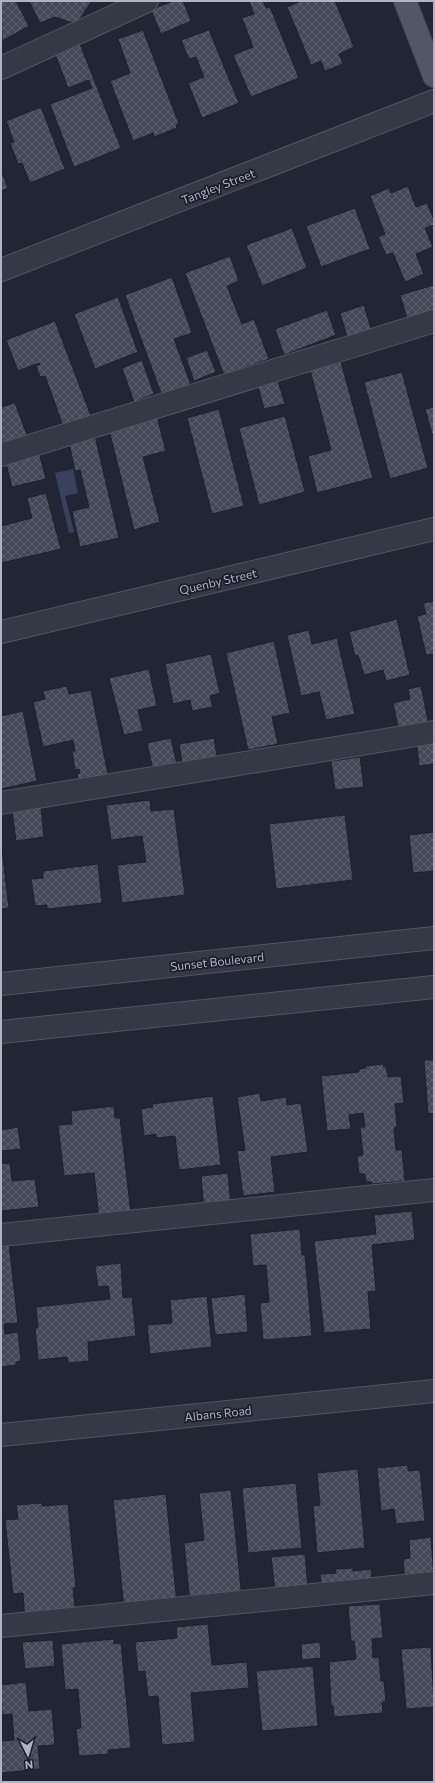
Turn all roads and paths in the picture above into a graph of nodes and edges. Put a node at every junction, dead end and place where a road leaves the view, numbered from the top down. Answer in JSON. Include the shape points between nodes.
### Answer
{"nodes":[{"id":1,"x":147,"y":1,"type":"edge"},
{"id":2,"x":406,"y":1,"type":"edge"},
{"id":3,"x":1,"y":68,"type":"edge"},
{"id":4,"x":434,"y":76,"type":"edge"},
{"id":5,"x":434,"y":101,"type":"edge"},
{"id":6,"x":1,"y":270,"type":"edge"},
{"id":7,"x":434,"y":321,"type":"edge"},
{"id":8,"x":1,"y":455,"type":"edge"},
{"id":9,"x":434,"y":529,"type":"edge"},
{"id":10,"x":1,"y":632,"type":"edge"},
{"id":11,"x":434,"y":732,"type":"edge"},
{"id":12,"x":1,"y":803,"type":"edge"},
{"id":13,"x":434,"y":938,"type":"edge"},
{"id":14,"x":1,"y":984,"type":"edge"},
{"id":15,"x":434,"y":987,"type":"edge"},
{"id":16,"x":1,"y":1032,"type":"edge"},
{"id":17,"x":434,"y":1190,"type":"edge"},
{"id":18,"x":1,"y":1235,"type":"edge"},
{"id":19,"x":434,"y":1391,"type":"edge"},
{"id":20,"x":1,"y":1435,"type":"edge"},
{"id":21,"x":434,"y":1583,"type":"edge"},
{"id":22,"x":1,"y":1626,"type":"edge"}],
"edges":[{"from":1,"to":3,"type":"street"},
{"from":2,"to":4,"type":"main road"},
{"from":5,"to":6,"type":"street","name":"Tangley Street"},
{"from":7,"to":8,"type":"street"},
{"from":9,"to":10,"type":"street","name":"Quenby Street"},
{"from":11,"to":12,"type":"street"},
{"from":13,"to":14,"type":"street","name":"Sunset Boulevard"},
{"from":15,"to":16,"type":"street"},
{"from":17,"to":18,"type":"street"},
{"from":19,"to":20,"type":"street","name":"Albans Road"},
{"from":21,"to":22,"type":"street"}]}
